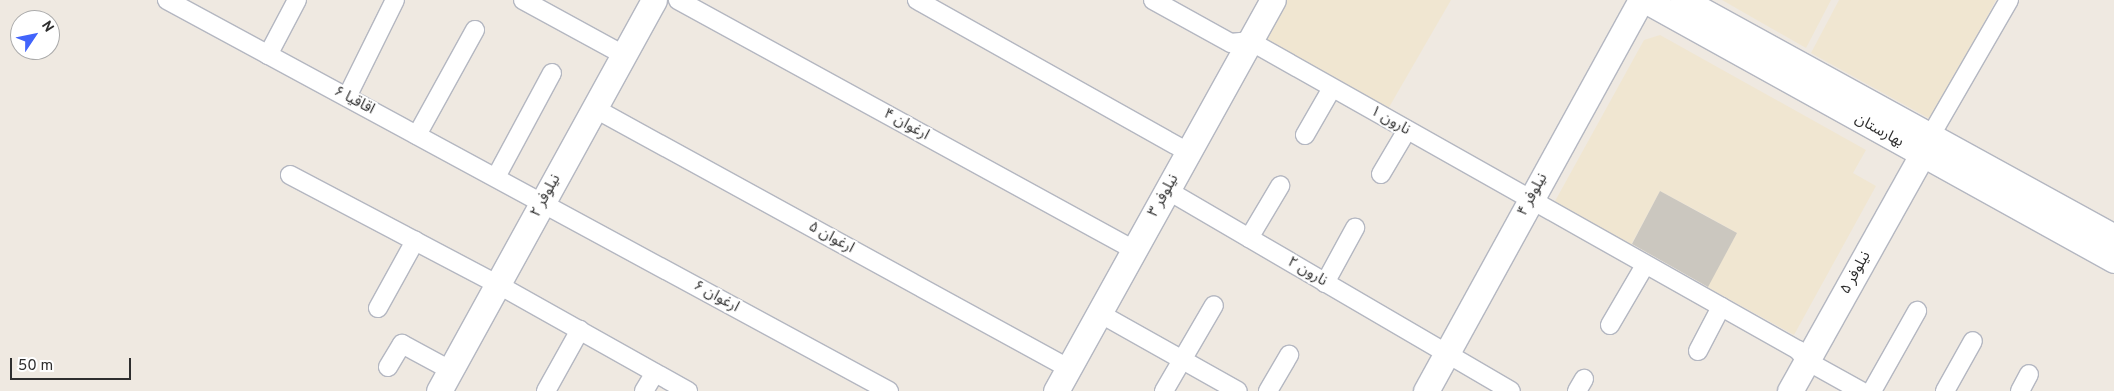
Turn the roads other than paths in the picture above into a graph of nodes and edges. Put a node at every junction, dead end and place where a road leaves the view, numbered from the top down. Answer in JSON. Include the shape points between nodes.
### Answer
{"nodes":[{"id":1,"x":167,"y":0,"type":"edge"},
{"id":2,"x":297,"y":0,"type":"edge"},
{"id":3,"x":395,"y":0,"type":"edge"},
{"id":4,"x":523,"y":0,"type":"edge"},
{"id":5,"x":654,"y":0,"type":"edge"},
{"id":6,"x":678,"y":0,"type":"edge"},
{"id":7,"x":917,"y":0,"type":"edge"},
{"id":8,"x":1153,"y":0,"type":"edge"},
{"id":9,"x":1273,"y":0,"type":"edge"},
{"id":10,"x":1641,"y":0,"type":"edge"},
{"id":11,"x":1645,"y":0,"type":"edge"},
{"id":12,"x":1683,"y":0,"type":"edge"},
{"id":13,"x":2009,"y":0,"type":"edge"},
{"id":14,"x":475,"y":30,"type":"dead end"},
{"id":15,"x":1250,"y":41,"type":"junction"},
{"id":16,"x":624,"y":54,"type":"junction"},
{"id":17,"x":268,"y":55,"type":"junction"},
{"id":18,"x":552,"y":73,"type":"dead end"},
{"id":19,"x":1332,"y":88,"type":"junction"},
{"id":20,"x":346,"y":97,"type":"junction"},
{"id":21,"x":594,"y":108,"type":"junction"},
{"id":22,"x":1407,"y":130,"type":"junction"},
{"id":23,"x":417,"y":135,"type":"junction"},
{"id":24,"x":1305,"y":135,"type":"dead end"},
{"id":25,"x":1927,"y":145,"type":"junction"},
{"id":26,"x":1188,"y":152,"type":"junction"},
{"id":27,"x":1381,"y":174,"type":"dead end"},
{"id":28,"x":290,"y":175,"type":"dead end"},
{"id":29,"x":496,"y":178,"type":"junction"},
{"id":30,"x":1280,"y":186,"type":"dead end"},
{"id":31,"x":1167,"y":190,"type":"junction"},
{"id":32,"x":1531,"y":200,"type":"junction"},
{"id":33,"x":542,"y":202,"type":"junction"},
{"id":34,"x":2091,"y":222,"type":"junction"},
{"id":35,"x":1355,"y":228,"type":"dead end"},
{"id":36,"x":2114,"y":230,"type":"edge"},
{"id":37,"x":2059,"y":232,"type":"junction"},
{"id":38,"x":2114,"y":237,"type":"edge"},
{"id":39,"x":1249,"y":238,"type":"junction"},
{"id":40,"x":415,"y":241,"type":"junction"},
{"id":41,"x":1134,"y":250,"type":"junction"},
{"id":42,"x":2114,"y":260,"type":"edge"},
{"id":43,"x":1645,"y":265,"type":"junction"},
{"id":44,"x":2114,"y":271,"type":"edge"},
{"id":45,"x":1325,"y":283,"type":"junction"},
{"id":46,"x":497,"y":284,"type":"junction"},
{"id":47,"x":1214,"y":305,"type":"dead end"},
{"id":48,"x":1721,"y":307,"type":"junction"},
{"id":49,"x":378,"y":308,"type":"dead end"},
{"id":50,"x":1917,"y":311,"type":"dead end"},
{"id":51,"x":1099,"y":313,"type":"junction"},
{"id":52,"x":1610,"y":325,"type":"dead end"},
{"id":53,"x":580,"y":330,"type":"junction"},
{"id":54,"x":1974,"y":341,"type":"dead end"},
{"id":55,"x":1698,"y":351,"type":"dead end"},
{"id":56,"x":1288,"y":355,"type":"dead end"},
{"id":57,"x":1446,"y":355,"type":"junction"},
{"id":58,"x":1181,"y":360,"type":"junction"},
{"id":59,"x":1807,"y":362,"type":"junction"},
{"id":60,"x":388,"y":367,"type":"dead end"},
{"id":61,"x":1068,"y":368,"type":"junction"},
{"id":62,"x":655,"y":373,"type":"junction"},
{"id":63,"x":2030,"y":374,"type":"dead end"},
{"id":64,"x":444,"y":381,"type":"edge"},
{"id":65,"x":546,"y":391,"type":"edge"},
{"id":66,"x":644,"y":391,"type":"edge"},
{"id":67,"x":688,"y":391,"type":"edge"},
{"id":68,"x":889,"y":391,"type":"edge"},
{"id":69,"x":1056,"y":391,"type":"edge"},
{"id":70,"x":1164,"y":391,"type":"edge"},
{"id":71,"x":1238,"y":391,"type":"edge"},
{"id":72,"x":1268,"y":391,"type":"edge"},
{"id":73,"x":1426,"y":391,"type":"edge"},
{"id":74,"x":1511,"y":391,"type":"edge"},
{"id":75,"x":1790,"y":391,"type":"edge"},
{"id":76,"x":1861,"y":391,"type":"edge"},
{"id":77,"x":1872,"y":391,"type":"edge"},
{"id":78,"x":1945,"y":391,"type":"edge"},
{"id":79,"x":2020,"y":391,"type":"edge"}],
"edges":[{"from":1,"to":17,"type":"street","name":"اقاقیا ۶"},
{"from":2,"to":17,"type":"street"},
{"from":3,"to":20,"type":"street"},
{"from":4,"to":16,"type":"street"},
{"from":5,"to":16,"type":"street","name":"نیلوفر ۲"},
{"from":6,"to":41,"type":"street","name":"ارغوان ۴"},
{"from":7,"to":26,"type":"street"},
{"from":8,"to":15,"type":"street","via":[[1231,43]]},
{"from":9,"to":15,"type":"street","name":"نیلوفر ۳"},
{"from":10,"to":32,"type":"street","name":"نیلوفر ۴"},
{"from":11,"to":25,"type":"street","name":"بهارستان"},
{"from":12,"to":25,"type":"street","name":"بهارستان"},
{"from":13,"to":25,"type":"street"},
{"from":14,"to":23,"type":"street"},
{"from":15,"to":19,"type":"street","name":"نارون ۱"},
{"from":15,"to":26,"type":"street","name":"نیلوفر ۳"},
{"from":16,"to":21,"type":"street","name":"نیلوفر ۲"},
{"from":17,"to":20,"type":"street","name":"اقاقیا ۶"},
{"from":18,"to":29,"type":"street"},
{"from":19,"to":22,"type":"street","name":"نارون ۱"},
{"from":19,"to":24,"type":"street"},
{"from":20,"to":23,"type":"street","name":"اقاقیا ۶"},
{"from":21,"to":33,"type":"street","name":"نیلوفر ۲"},
{"from":21,"to":61,"type":"street","name":"ارغوان ۵"},
{"from":22,"to":27,"type":"street"},
{"from":22,"to":32,"type":"street","name":"نارون ۱"},
{"from":23,"to":29,"type":"street","name":"اقاقیا ۶"},
{"from":25,"to":34,"type":"street","name":"بهارستان"},
{"from":25,"to":37,"type":"street","name":"بهارستان"},
{"from":25,"to":59,"type":"street","name":"نیلوفر ۵"},
{"from":26,"to":31,"type":"street","name":"نیلوفر ۳"},
{"from":28,"to":40,"type":"street"},
{"from":29,"to":33,"type":"street","name":"اقاقیا ۶"},
{"from":30,"to":39,"type":"street"},
{"from":31,"to":39,"type":"street","name":"نارون ۲"},
{"from":31,"to":41,"type":"street","name":"نیلوفر ۳"},
{"from":32,"to":43,"type":"street","name":"نارون ۱"},
{"from":32,"to":57,"type":"street","name":"نیلوفر ۴"},
{"from":33,"to":46,"type":"street","name":"نیلوفر ۲"},
{"from":33,"to":68,"type":"street","name":"ارغوان ۶"},
{"from":34,"to":36,"type":"street"},
{"from":34,"to":38,"type":"street","name":"بهارستان"},
{"from":35,"to":45,"type":"street"},
{"from":37,"to":42,"type":"street","name":"بهارستان"},
{"from":37,"to":44,"type":"street"},
{"from":39,"to":45,"type":"street","name":"نارون ۲"},
{"from":40,"to":46,"type":"street"},
{"from":40,"to":49,"type":"street"},
{"from":41,"to":51,"type":"street","name":"نیلوفر ۳"},
{"from":43,"to":48,"type":"street","name":"نارون ۱"},
{"from":43,"to":52,"type":"street"},
{"from":45,"to":57,"type":"street","name":"نارون ۲"},
{"from":46,"to":53,"type":"street"},
{"from":46,"to":64,"type":"street","name":"نیلوفر ۲"},
{"from":47,"to":58,"type":"street"},
{"from":48,"to":55,"type":"street"},
{"from":48,"to":59,"type":"street","name":"نارون ۱","via":[[1798,350]]},
{"from":50,"to":77,"type":"street"},
{"from":51,"to":58,"type":"street"},
{"from":51,"to":61,"type":"street","name":"نیلوفر ۳"},
{"from":53,"to":62,"type":"street"},
{"from":53,"to":65,"type":"street"},
{"from":54,"to":78,"type":"street"},
{"from":56,"to":72,"type":"street"},
{"from":57,"to":73,"type":"street","name":"نیلوفر ۴"},
{"from":57,"to":74,"type":"street","name":"نارون ۲"},
{"from":58,"to":70,"type":"street"},
{"from":58,"to":71,"type":"street"},
{"from":59,"to":75,"type":"street","name":"نیلوفر ۵"},
{"from":59,"to":76,"type":"street","name":"نارون ۱"},
{"from":60,"to":64,"type":"street","via":[[402,344]]},
{"from":61,"to":69,"type":"street","name":"نیلوفر ۳"},
{"from":62,"to":66,"type":"street"},
{"from":62,"to":67,"type":"street"},
{"from":63,"to":79,"type":"street"}]}
